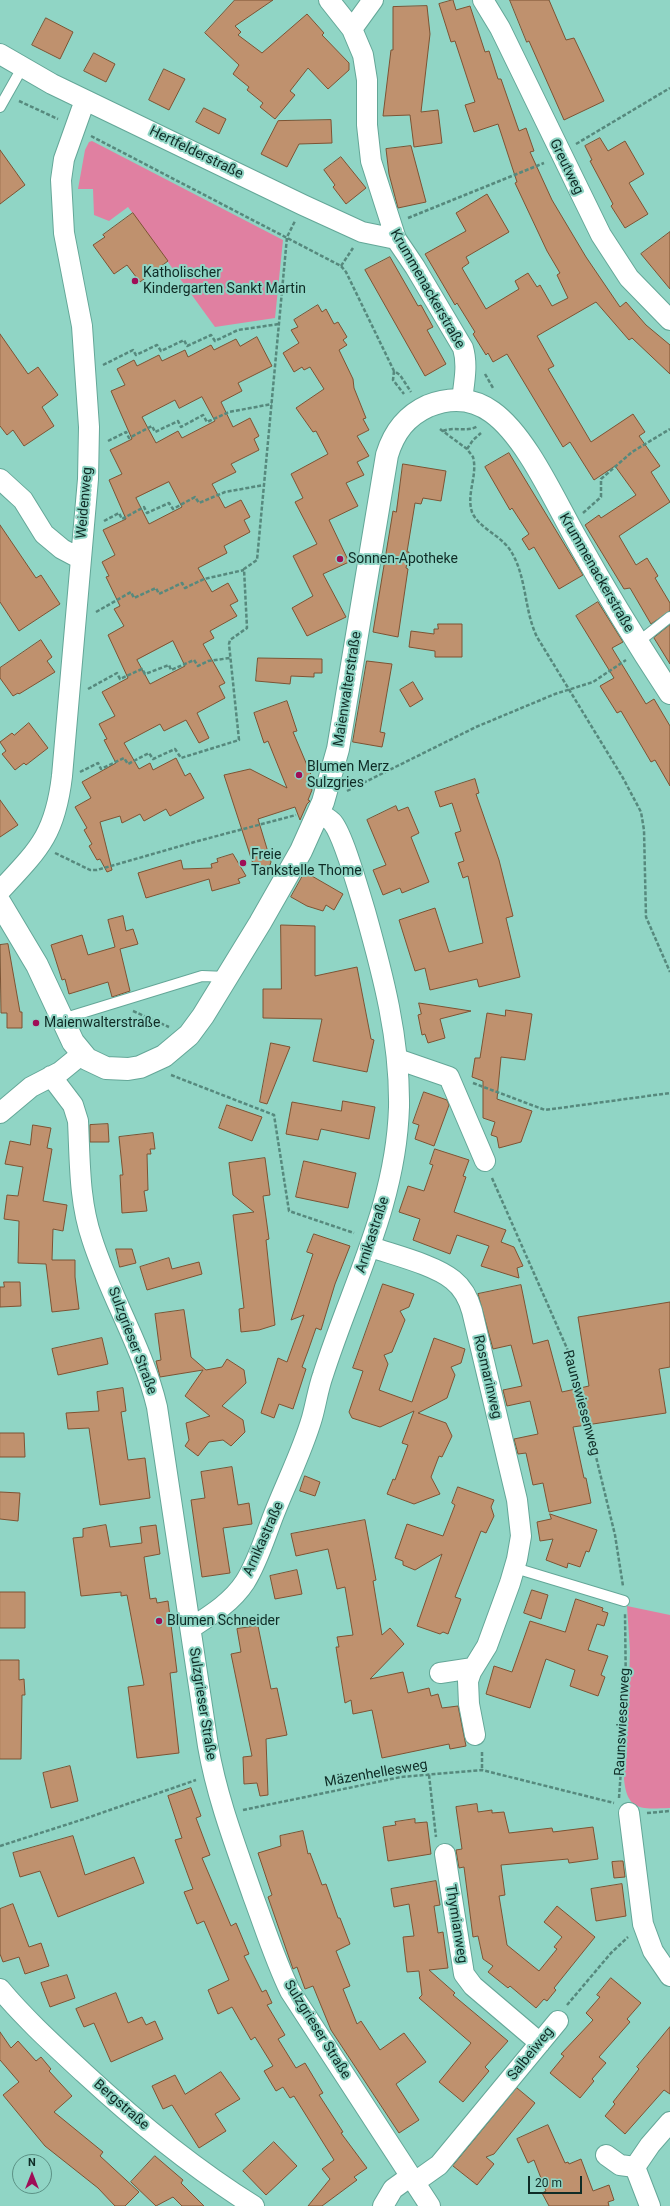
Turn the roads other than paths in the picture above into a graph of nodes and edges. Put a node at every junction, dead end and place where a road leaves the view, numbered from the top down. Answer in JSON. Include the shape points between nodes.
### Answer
{"nodes":[{"id":1,"x":329,"y":0,"type":"edge"},
{"id":2,"x":373,"y":0,"type":"edge"},
{"id":3,"x":483,"y":0,"type":"edge"},
{"id":4,"x":352,"y":29,"type":"junction"},
{"id":5,"x":0,"y":54,"type":"edge"},
{"id":6,"x":22,"y":68,"type":"junction"},
{"id":7,"x":85,"y":100,"type":"junction"},
{"id":8,"x":2,"y":101,"type":"edge"},
{"id":9,"x":393,"y":232,"type":"junction"},
{"id":10,"x":670,"y":320,"type":"edge"},
{"id":11,"x":462,"y":400,"type":"junction"},
{"id":12,"x":431,"y":405,"type":"joint"},
{"id":13,"x":0,"y":479,"type":"edge"},
{"id":14,"x":79,"y":558,"type":"junction"},
{"id":15,"x":670,"y":617,"type":"edge"},
{"id":16,"x":640,"y":647,"type":"junction"},
{"id":17,"x":670,"y":693,"type":"edge"},
{"id":18,"x":310,"y":813,"type":"junction"},
{"id":19,"x":0,"y":891,"type":"edge"},
{"id":20,"x":0,"y":903,"type":"edge"},
{"id":21,"x":227,"y":977,"type":"junction"},
{"id":22,"x":62,"y":1018,"type":"junction"},
{"id":23,"x":82,"y":1054,"type":"junction"},
{"id":24,"x":397,"y":1059,"type":"junction"},
{"id":25,"x":51,"y":1076,"type":"junction"},
{"id":26,"x":0,"y":1113,"type":"edge"},
{"id":27,"x":485,"y":1161,"type":"road end"},
{"id":28,"x":372,"y":1243,"type":"junction"},
{"id":29,"x":515,"y":1568,"type":"junction"},
{"id":30,"x":624,"y":1601,"type":"road end"},
{"id":31,"x":191,"y":1628,"type":"junction"},
{"id":32,"x":473,"y":1668,"type":"junction"},
{"id":33,"x":440,"y":1673,"type":"dead end"},
{"id":34,"x":475,"y":1735,"type":"dead end"},
{"id":35,"x":624,"y":1809,"type":"road end"},
{"id":36,"x":445,"y":1854,"type":"road end"},
{"id":37,"x":670,"y":1976,"type":"edge"},
{"id":38,"x":0,"y":1989,"type":"edge"},
{"id":39,"x":558,"y":2021,"type":"road end"},
{"id":40,"x":540,"y":2043,"type":"junction"},
{"id":41,"x":670,"y":2122,"type":"edge"},
{"id":42,"x":606,"y":2155,"type":"dead end"},
{"id":43,"x":635,"y":2167,"type":"junction"},
{"id":44,"x":413,"y":2179,"type":"junction"},
{"id":45,"x":254,"y":2206,"type":"edge"},
{"id":46,"x":383,"y":2206,"type":"edge"},
{"id":47,"x":430,"y":2206,"type":"edge"},
{"id":48,"x":650,"y":2206,"type":"edge"}],
"edges":[{"from":1,"to":4,"type":"street","name":"Krummenackerstraße"},
{"from":2,"to":4,"type":"street"},
{"from":3,"to":10,"type":"street","name":"Greutweg","via":[[500,28],[601,235],[623,270]]},
{"from":4,"to":9,"type":"street","name":"Krummenackerstraße","via":[[363,55],[366,72],[371,161]]},
{"from":5,"to":6,"type":"street","name":"Hertfelderstraße"},
{"from":6,"to":7,"type":"street","name":"Hertfelderstraße"},
{"from":6,"to":8,"type":"lane"},
{"from":7,"to":9,"type":"street","name":"Hertfelderstraße","via":[[362,232]]},
{"from":7,"to":14,"type":"street","name":"Weidenweg","via":[[63,166],[61,205],[87,368],[89,449]]},
{"from":9,"to":11,"type":"street","name":"Krummenackerstraße","via":[[463,348],[465,376]]},
{"from":11,"to":12,"type":"main road","name":"Krummenackerstraße"},
{"from":11,"to":16,"type":"main road","name":"Krummenackerstraße","via":[[484,407],[508,427],[534,464]]},
{"from":12,"to":18,"type":"main road","name":"Maienwalterstraße","via":[[412,415],[399,428],[387,455],[338,749]]},
{"from":13,"to":14,"type":"street","via":[[24,500],[44,534],[62,549]]},
{"from":14,"to":19,"type":"street","name":"Weidenweg","via":[[70,695],[62,776],[54,821],[41,846]]},
{"from":15,"to":16,"type":"lane","name":"Krummenackerstraße"},
{"from":16,"to":17,"type":"main road","name":"Krummenackerstraße"},
{"from":18,"to":21,"type":"main road","name":"Maienwalterstraße","via":[[301,851]]},
{"from":18,"to":24,"type":"street","name":"Arnikastraße","via":[[332,822],[336,828],[381,967]]},
{"from":20,"to":22,"type":"main road","via":[[37,965]]},
{"from":21,"to":22,"type":"lane","via":[[202,976]]},
{"from":21,"to":23,"type":"main road","name":"Maienwalterstraße","via":[[189,1035],[164,1056],[147,1066],[128,1069],[106,1068]]},
{"from":22,"to":23,"type":"main road"},
{"from":23,"to":25,"type":"street"},
{"from":24,"to":27,"type":"street","via":[[449,1077]]},
{"from":24,"to":28,"type":"street","name":"Arnikastraße","via":[[399,1107],[394,1158],[384,1208]]},
{"from":25,"to":26,"type":"street","via":[[31,1087]]},
{"from":25,"to":31,"type":"street","name":"Sulzgrieser Straße","via":[[76,1111],[82,1195],[91,1238],[154,1396]]},
{"from":28,"to":29,"type":"street","name":"Rosmarinweg","via":[[443,1274],[458,1284],[468,1299],[518,1509],[521,1536]]},
{"from":28,"to":31,"type":"street","name":"Arnikastraße","via":[[323,1375],[302,1446],[249,1575],[232,1598]]},
{"from":29,"to":30,"type":"lane"},
{"from":29,"to":32,"type":"street","name":"Rosmarinweg","via":[[486,1646]]},
{"from":31,"to":44,"type":"street","name":"Sulzgrieser Straße","via":[[214,1775],[225,1814],[278,1964],[290,1991]]},
{"from":32,"to":33,"type":"street"},
{"from":32,"to":34,"type":"street","name":"Rosmarinweg","via":[[467,1691]]},
{"from":35,"to":37,"type":"street","via":[[643,1924],[653,1951]]},
{"from":36,"to":40,"type":"street","name":"Thymianweg","via":[[464,1974],[473,1986]]},
{"from":38,"to":45,"type":"street","name":"Bergstraße","via":[[27,2020],[130,2115],[202,2172]]},
{"from":39,"to":40,"type":"street","name":"Salbeiweg"},
{"from":40,"to":44,"type":"street","name":"Salbeiweg","via":[[439,2164]]},
{"from":41,"to":43,"type":"street"},
{"from":42,"to":43,"type":"street","via":[[620,2165]]},
{"from":43,"to":48,"type":"street"},
{"from":44,"to":46,"type":"street","via":[[393,2189]]},
{"from":44,"to":47,"type":"street","name":"Sulzgrieser Straße"}]}
